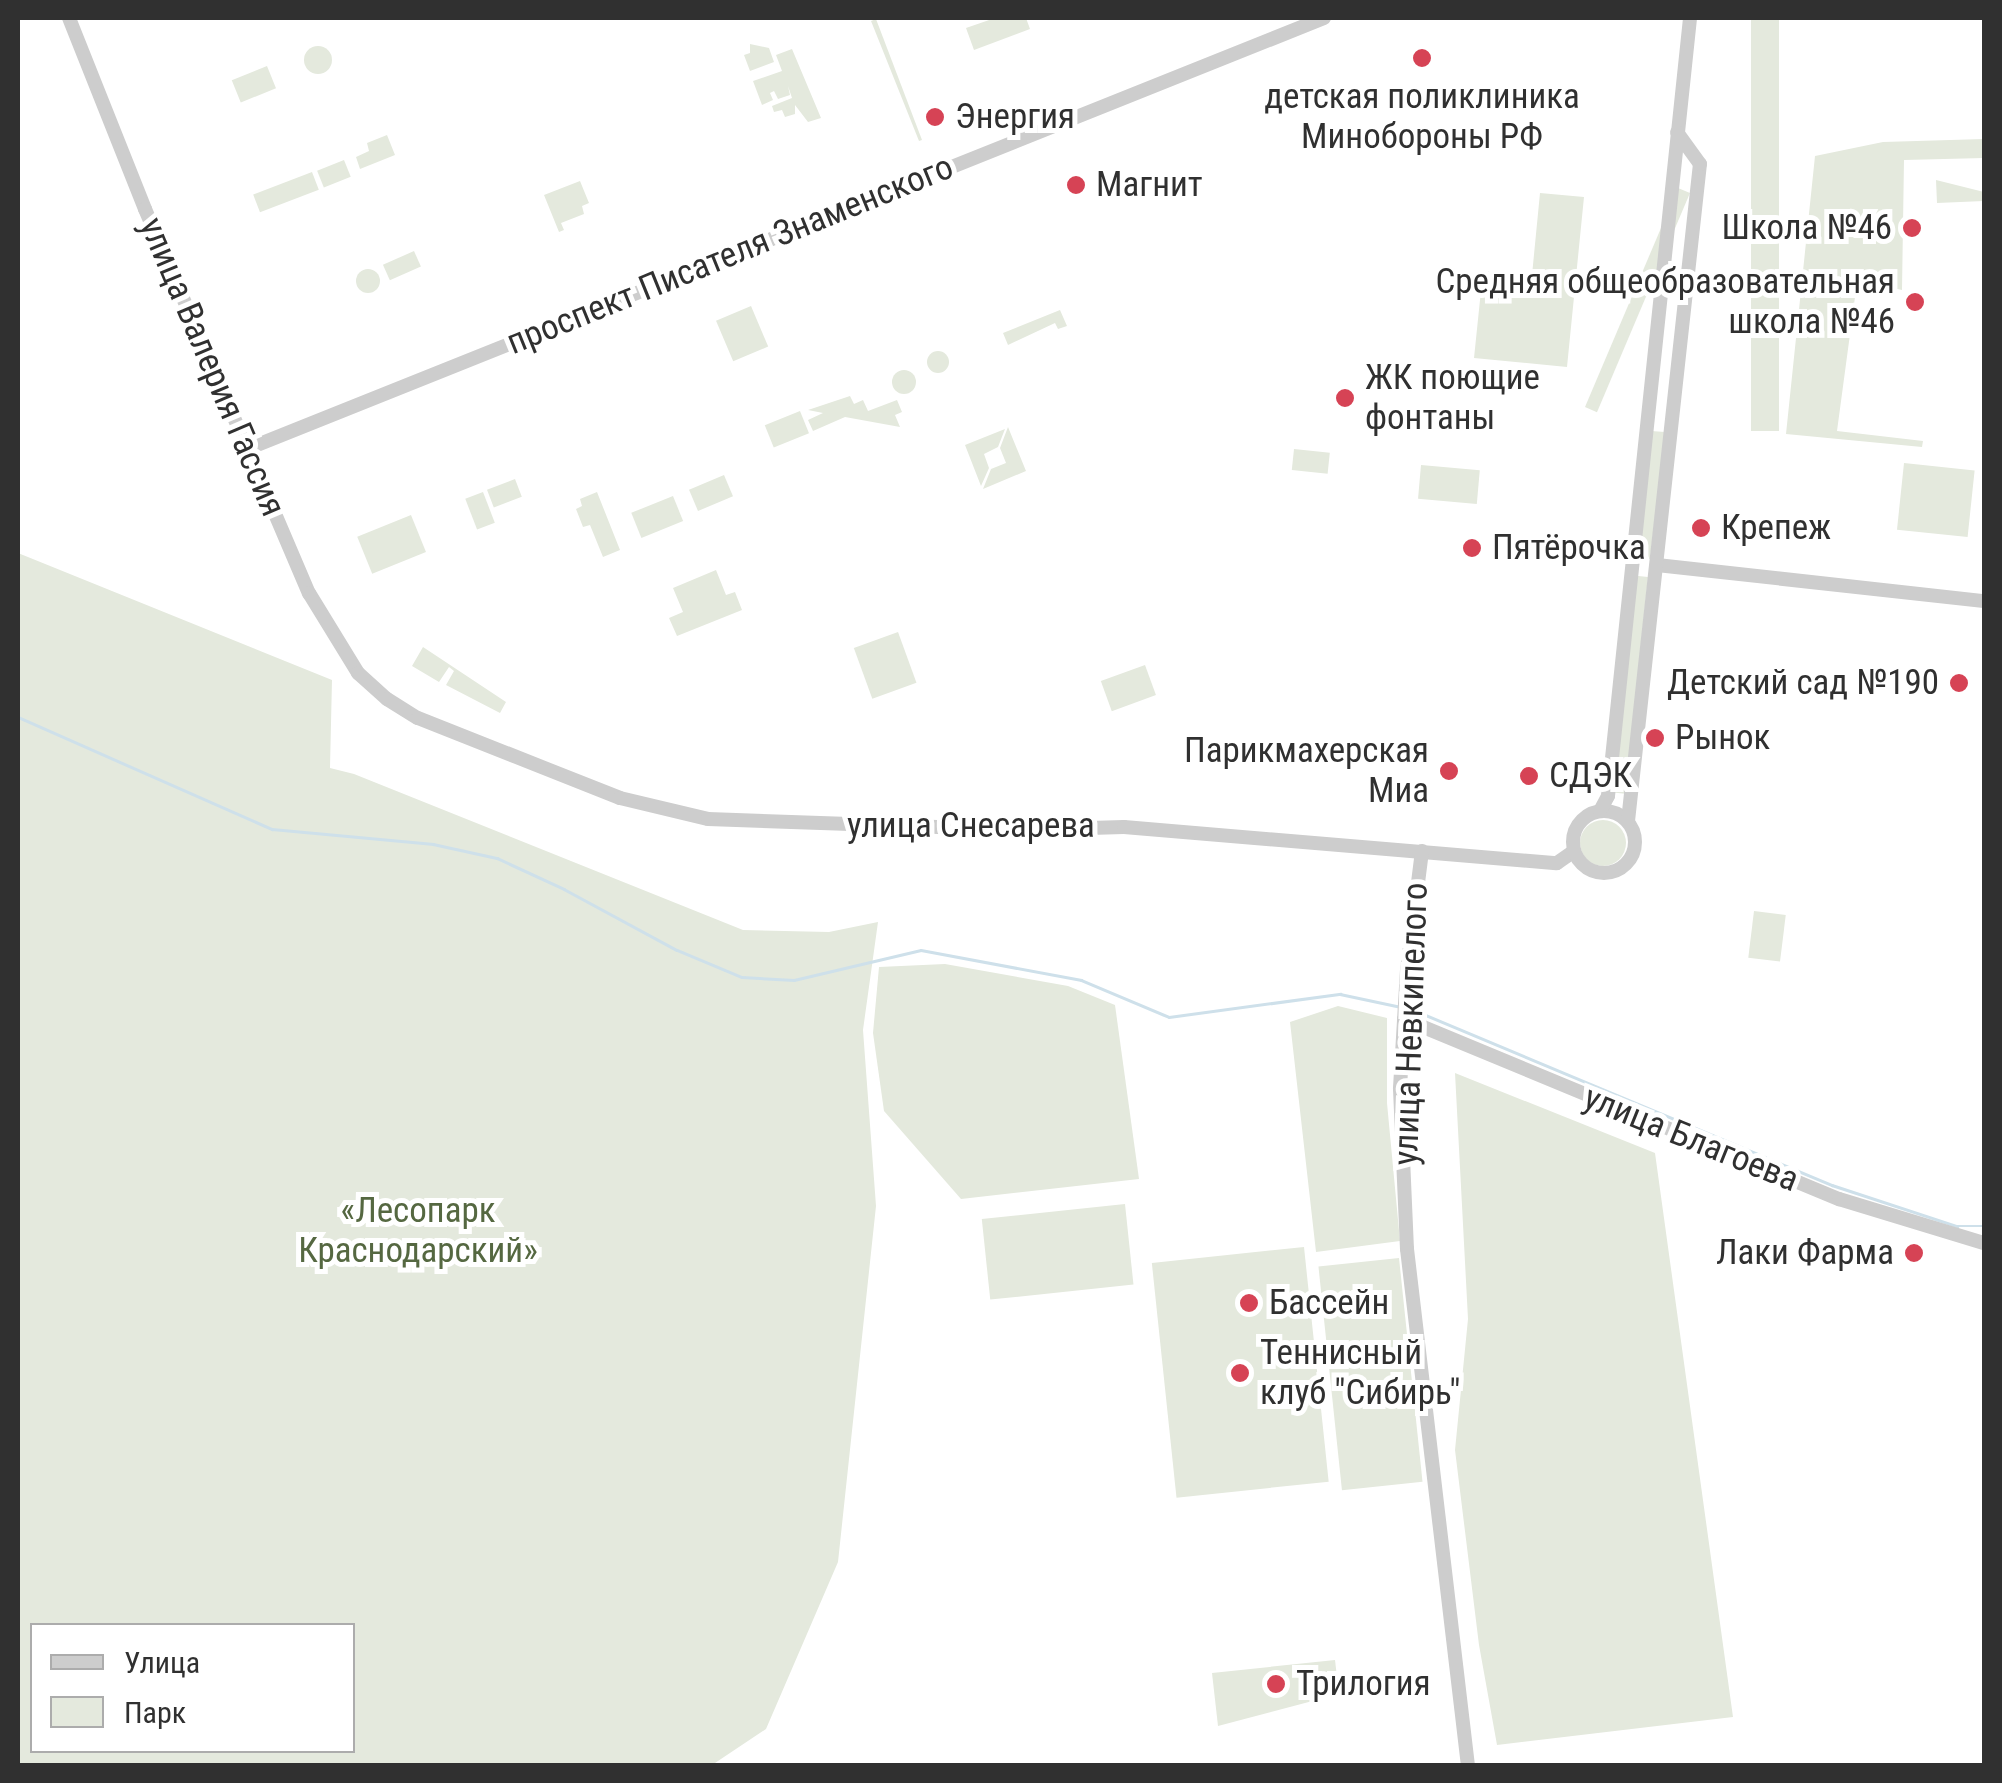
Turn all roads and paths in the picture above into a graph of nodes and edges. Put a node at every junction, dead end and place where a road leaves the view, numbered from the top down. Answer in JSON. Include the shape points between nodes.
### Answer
{"nodes":[{"id":1,"x":69,"y":18,"type":"edge"},
{"id":2,"x":1324,"y":18,"type":"edge"},
{"id":3,"x":1690,"y":18,"type":"edge"},
{"id":4,"x":1677,"y":132,"type":"junction"},
{"id":5,"x":1670,"y":192,"type":"junction"},
{"id":6,"x":1697,"y":194,"type":"junction"},
{"id":7,"x":247,"y":449,"type":"junction"},
{"id":8,"x":1630,"y":556,"type":"junction"},
{"id":9,"x":1657,"y":566,"type":"junction"},
{"id":10,"x":1629,"y":574,"type":"junction"},
{"id":11,"x":1984,"y":601,"type":"edge"},
{"id":12,"x":386,"y":698,"type":"joint"},
{"id":13,"x":1600,"y":811,"type":"junction"},
{"id":14,"x":1628,"y":822,"type":"junction"},
{"id":15,"x":1574,"y":851,"type":"junction"},
{"id":16,"x":1422,"y":852,"type":"junction"},
{"id":17,"x":1404,"y":1010,"type":"junction"},
{"id":18,"x":1984,"y":1243,"type":"edge"},
{"id":19,"x":1468,"y":1766,"type":"edge"}],
"edges":[{"from":1,"to":7,"type":"street","name":"улица Валерия Гассия"},
{"from":2,"to":7,"type":"street","name":"проспект Писателя Знаменского"},
{"from":3,"to":4,"type":"street"},
{"from":4,"to":5,"type":"street"},
{"from":4,"to":6,"type":"street","via":[[1700,164]]},
{"from":5,"to":6,"type":"street","via":[[1678,185]]},
{"from":5,"to":8,"type":"street"},
{"from":6,"to":9,"type":"street"},
{"from":7,"to":12,"type":"street","name":"улица Валерия Гассия","via":[[309,592],[358,673]]},
{"from":8,"to":9,"type":"street"},
{"from":8,"to":10,"type":"street"},
{"from":9,"to":10,"type":"street"},
{"from":9,"to":11,"type":"street"},
{"from":9,"to":14,"type":"street"},
{"from":10,"to":13,"type":"street","via":[[1608,796]]},
{"from":12,"to":16,"type":"street","name":"улица Снесарева","via":[[418,718],[577,783],[708,819],[1124,827]]},
{"from":13,"to":14,"type":"street"},
{"from":13,"to":15,"type":"street","via":[[1580,822]]},
{"from":14,"to":15,"type":"street","via":[[1634,847],[1619,869],[1592,871]]},
{"from":15,"to":16,"type":"street","name":"улица Снесарева","via":[[1557,863]]},
{"from":16,"to":17,"type":"street","name":"улица Невкипелого"},
{"from":17,"to":18,"type":"street","name":"улица Благоева","via":[[1839,1199]]},
{"from":17,"to":19,"type":"street","name":"улица Невкипелого","via":[[1407,1249]]}]}
